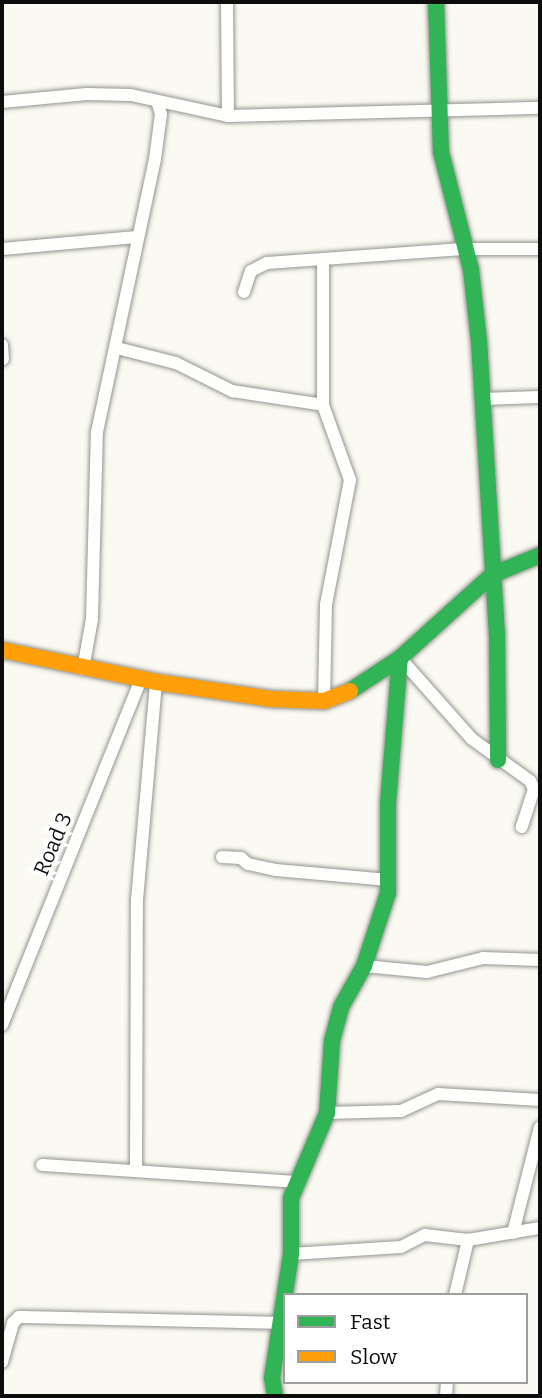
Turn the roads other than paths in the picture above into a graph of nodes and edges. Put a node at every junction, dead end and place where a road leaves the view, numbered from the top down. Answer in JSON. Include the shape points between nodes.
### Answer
{"nodes":[{"id":1,"x":227,"y":2,"type":"edge"},
{"id":2,"x":436,"y":2,"type":"edge"},
{"id":3,"x":2,"y":102,"type":"edge"},
{"id":4,"x":158,"y":104,"type":"junction"},
{"id":5,"x":540,"y":108,"type":"edge"},
{"id":6,"x":438,"y":112,"type":"junction"},
{"id":7,"x":228,"y":116,"type":"junction"},
{"id":8,"x":136,"y":237,"type":"junction"},
{"id":9,"x":2,"y":249,"type":"edge"},
{"id":10,"x":463,"y":249,"type":"junction"},
{"id":11,"x":540,"y":249,"type":"edge"},
{"id":12,"x":323,"y":262,"type":"junction"},
{"id":13,"x":244,"y":292,"type":"dead end"},
{"id":14,"x":2,"y":345,"type":"edge"},
{"id":15,"x":117,"y":348,"type":"junction"},
{"id":16,"x":3,"y":359,"type":"edge"},
{"id":17,"x":540,"y":397,"type":"edge"},
{"id":18,"x":481,"y":399,"type":"junction"},
{"id":19,"x":323,"y":405,"type":"junction"},
{"id":20,"x":540,"y":555,"type":"edge"},
{"id":21,"x":492,"y":575,"type":"junction"},
{"id":22,"x":3,"y":654,"type":"edge"},
{"id":23,"x":400,"y":658,"type":"junction"},
{"id":24,"x":83,"y":669,"type":"junction"},
{"id":25,"x":148,"y":680,"type":"junction"},
{"id":26,"x":324,"y":701,"type":"junction"},
{"id":27,"x":498,"y":760,"type":"junction"},
{"id":28,"x":522,"y":827,"type":"dead end"},
{"id":29,"x":222,"y":858,"type":"dead end"},
{"id":30,"x":389,"y":880,"type":"junction"},
{"id":31,"x":540,"y":960,"type":"edge"},
{"id":32,"x":364,"y":966,"type":"junction"},
{"id":33,"x":2,"y":1025,"type":"edge"},
{"id":34,"x":540,"y":1100,"type":"edge"},
{"id":35,"x":327,"y":1113,"type":"junction"},
{"id":36,"x":540,"y":1127,"type":"edge"},
{"id":37,"x":42,"y":1165,"type":"dead end"},
{"id":38,"x":136,"y":1168,"type":"junction"},
{"id":39,"x":297,"y":1182,"type":"junction"},
{"id":40,"x":540,"y":1228,"type":"edge"},
{"id":41,"x":513,"y":1233,"type":"junction"},
{"id":42,"x":468,"y":1240,"type":"junction"},
{"id":43,"x":291,"y":1254,"type":"junction"},
{"id":44,"x":284,"y":1293,"type":"edge"},
{"id":45,"x":455,"y":1293,"type":"edge"},
{"id":46,"x":283,"y":1300,"type":"edge"},
{"id":47,"x":279,"y":1323,"type":"junction"},
{"id":48,"x":2,"y":1362,"type":"edge"},
{"id":49,"x":275,"y":1396,"type":"edge"}],
"edges":[{"from":1,"to":7,"type":"street"},
{"from":2,"to":6,"type":"street"},
{"from":3,"to":4,"type":"street","via":[[87,94],[131,95]]},
{"from":4,"to":7,"type":"street"},
{"from":4,"to":8,"type":"street","via":[[161,114],[155,159]]},
{"from":5,"to":6,"type":"street"},
{"from":6,"to":7,"type":"street"},
{"from":6,"to":10,"type":"street","via":[[441,152]]},
{"from":8,"to":9,"type":"street"},
{"from":8,"to":15,"type":"street"},
{"from":10,"to":11,"type":"street"},
{"from":10,"to":12,"type":"street","via":[[354,255]]},
{"from":10,"to":18,"type":"street","via":[[471,270]]},
{"from":12,"to":13,"type":"street","via":[[259,265],[249,274]]},
{"from":12,"to":19,"type":"street"},
{"from":14,"to":16,"type":"street"},
{"from":15,"to":19,"type":"street","via":[[176,363],[232,391]]},
{"from":15,"to":24,"type":"street","via":[[95,442],[92,619]]},
{"from":17,"to":18,"type":"street"},
{"from":18,"to":21,"type":"street"},
{"from":19,"to":26,"type":"street","via":[[349,481],[325,616]]},
{"from":20,"to":21,"type":"street"},
{"from":21,"to":23,"type":"street"},
{"from":21,"to":27,"type":"street"},
{"from":22,"to":24,"type":"street"},
{"from":23,"to":26,"type":"street","via":[[356,689]]},
{"from":23,"to":27,"type":"street","via":[[472,739]]},
{"from":23,"to":30,"type":"street","via":[[388,803]]},
{"from":24,"to":25,"type":"street"},
{"from":25,"to":26,"type":"street","via":[[271,699]]},
{"from":25,"to":33,"type":"street","name":"Road 3"},
{"from":25,"to":38,"type":"street","via":[[137,900]]},
{"from":27,"to":28,"type":"street","via":[[530,781],[534,789]]},
{"from":29,"to":30,"type":"street","via":[[241,858],[276,870]]},
{"from":30,"to":32,"type":"street"},
{"from":31,"to":32,"type":"street","via":[[483,958],[427,972]]},
{"from":32,"to":35,"type":"street","via":[[352,982],[335,1026]]},
{"from":34,"to":35,"type":"street","via":[[438,1094],[401,1111]]},
{"from":35,"to":39,"type":"street"},
{"from":36,"to":41,"type":"street"},
{"from":37,"to":38,"type":"street"},
{"from":38,"to":39,"type":"street"},
{"from":39,"to":43,"type":"street","via":[[291,1198]]},
{"from":40,"to":41,"type":"street"},
{"from":41,"to":42,"type":"street"},
{"from":42,"to":43,"type":"street","via":[[425,1235],[401,1247]]},
{"from":42,"to":45,"type":"street"},
{"from":43,"to":44,"type":"street"},
{"from":46,"to":47,"type":"street"},
{"from":47,"to":48,"type":"street","via":[[19,1317]]},
{"from":47,"to":49,"type":"street","via":[[272,1378]]}]}
